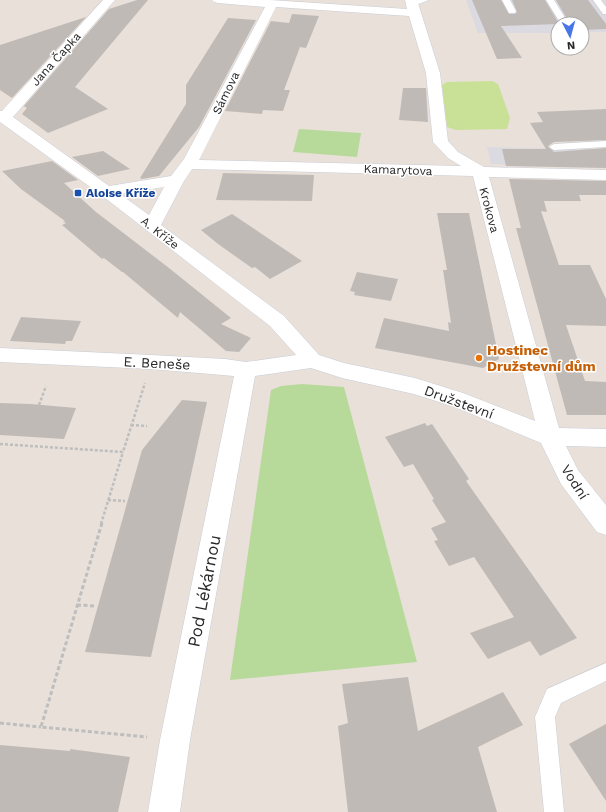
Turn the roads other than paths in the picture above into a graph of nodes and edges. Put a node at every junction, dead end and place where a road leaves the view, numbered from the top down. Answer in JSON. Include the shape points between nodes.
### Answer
{"nodes":[{"id":1,"x":109,"y":0,"type":"edge"},
{"id":2,"x":218,"y":0,"type":"edge"},
{"id":3,"x":426,"y":0,"type":"edge"},
{"id":4,"x":506,"y":0,"type":"edge"},
{"id":5,"x":550,"y":0,"type":"edge"},
{"id":6,"x":597,"y":0,"type":"edge"},
{"id":7,"x":272,"y":4,"type":"junction"},
{"id":8,"x":412,"y":6,"type":"edge"},
{"id":9,"x":512,"y":11,"type":"dead end"},
{"id":10,"x":606,"y":12,"type":"edge"},
{"id":11,"x":560,"y":16,"type":"edge"},
{"id":12,"x":2,"y":117,"type":"edge"},
{"id":13,"x":606,"y":144,"type":"edge"},
{"id":14,"x":554,"y":147,"type":"dead end"},
{"id":15,"x":189,"y":164,"type":"junction"},
{"id":16,"x":480,"y":172,"type":"junction"},
{"id":17,"x":606,"y":175,"type":"edge"},
{"id":18,"x":176,"y":180,"type":"junction"},
{"id":19,"x":106,"y":191,"type":"junction"},
{"id":20,"x":152,"y":226,"type":"junction"},
{"id":21,"x":0,"y":356,"type":"edge"},
{"id":22,"x":312,"y":360,"type":"junction"},
{"id":23,"x":246,"y":370,"type":"junction"},
{"id":24,"x":550,"y":437,"type":"junction"},
{"id":25,"x":606,"y":438,"type":"edge"},
{"id":26,"x":606,"y":524,"type":"edge"},
{"id":27,"x":606,"y":672,"type":"edge"},
{"id":28,"x":164,"y":812,"type":"edge"},
{"id":29,"x":554,"y":812,"type":"edge"}],
"edges":[{"from":1,"to":12,"type":"street","name":"Jana Čapka"},
{"from":2,"to":7,"type":"street"},
{"from":3,"to":8,"type":"lane"},
{"from":4,"to":9,"type":"lane"},
{"from":5,"to":11,"type":"lane"},
{"from":6,"to":10,"type":"lane"},
{"from":7,"to":8,"type":"street"},
{"from":7,"to":15,"type":"street","name":"Sámova"},
{"from":8,"to":16,"type":"street","name":"Krokova","via":[[433,73],[441,142],[453,155]]},
{"from":12,"to":19,"type":"street","name":"A. Kříže"},
{"from":13,"to":14,"type":"lane"},
{"from":15,"to":16,"type":"street","name":"Kamarytova"},
{"from":15,"to":18,"type":"street","name":"Sámova"},
{"from":16,"to":17,"type":"street","name":"Kamarytova"},
{"from":16,"to":24,"type":"street","name":"Krokova"},
{"from":18,"to":19,"type":"street"},
{"from":18,"to":20,"type":"street","name":"Sámova"},
{"from":19,"to":20,"type":"street","name":"A. Kříže"},
{"from":20,"to":22,"type":"street","name":"A. Kříže","via":[[277,321]]},
{"from":21,"to":23,"type":"street","name":"E. Beneše"},
{"from":22,"to":23,"type":"street","name":"E. Beneše"},
{"from":22,"to":24,"type":"street","name":"Družstevní","via":[[463,401]]},
{"from":23,"to":28,"type":"street","name":"Pod Lékárnou","via":[[175,740]]},
{"from":24,"to":25,"type":"street","name":"Družstevní"},
{"from":24,"to":26,"type":"street","name":"Vodní","via":[[569,477]]},
{"from":27,"to":29,"type":"lane","via":[[554,696],[545,717]]}]}
